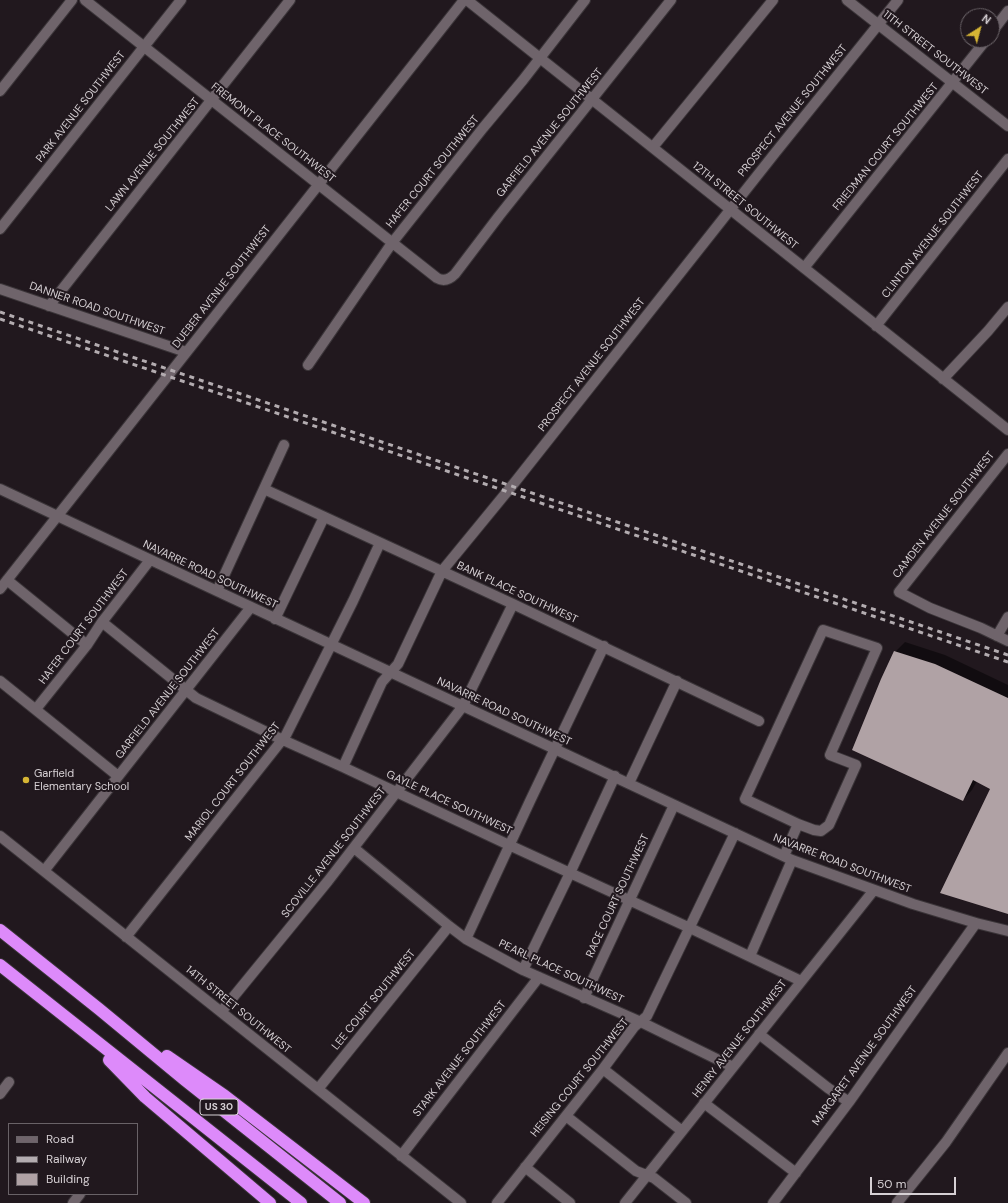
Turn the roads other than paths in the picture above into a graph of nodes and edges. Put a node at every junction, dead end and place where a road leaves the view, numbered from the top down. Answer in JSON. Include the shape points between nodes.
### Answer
{"nodes":[{"id":1,"x":72,"y":0,"type":"edge"},
{"id":2,"x":85,"y":0,"type":"edge"},
{"id":3,"x":181,"y":0,"type":"edge"},
{"id":4,"x":290,"y":0,"type":"edge"},
{"id":5,"x":464,"y":0,"type":"edge"},
{"id":6,"x":467,"y":0,"type":"edge"},
{"id":7,"x":584,"y":0,"type":"edge"},
{"id":8,"x":671,"y":0,"type":"edge"},
{"id":9,"x":773,"y":0,"type":"edge"},
{"id":10,"x":847,"y":0,"type":"edge"},
{"id":11,"x":898,"y":0,"type":"edge"},
{"id":12,"x":1008,"y":11,"type":"edge"},
{"id":13,"x":1000,"y":22,"type":"edge"},
{"id":14,"x":878,"y":24,"type":"junction"},
{"id":15,"x":144,"y":47,"type":"junction"},
{"id":16,"x":980,"y":48,"type":"edge"},
{"id":17,"x":540,"y":58,"type":"junction"},
{"id":18,"x":953,"y":82,"type":"junction"},
{"id":19,"x":0,"y":91,"type":"edge"},
{"id":20,"x":592,"y":99,"type":"junction"},
{"id":21,"x":212,"y":100,"type":"junction"},
{"id":22,"x":1008,"y":126,"type":"edge"},
{"id":23,"x":653,"y":147,"type":"junction"},
{"id":24,"x":1008,"y":159,"type":"edge"},
{"id":25,"x":318,"y":185,"type":"junction"},
{"id":26,"x":730,"y":209,"type":"junction"},
{"id":27,"x":0,"y":229,"type":"edge"},
{"id":28,"x":392,"y":243,"type":"junction"},
{"id":29,"x":804,"y":268,"type":"junction"},
{"id":30,"x":447,"y":280,"type":"joint"},
{"id":31,"x":0,"y":289,"type":"edge"},
{"id":32,"x":49,"y":306,"type":"junction"},
{"id":33,"x":1008,"y":307,"type":"edge"},
{"id":34,"x":876,"y":326,"type":"junction"},
{"id":35,"x":186,"y":352,"type":"junction"},
{"id":36,"x":308,"y":365,"type":"dead end"},
{"id":37,"x":943,"y":379,"type":"junction"},
{"id":38,"x":1008,"y":430,"type":"edge"},
{"id":39,"x":284,"y":446,"type":"dead end"},
{"id":40,"x":1008,"y":454,"type":"edge"},
{"id":41,"x":0,"y":489,"type":"edge"},
{"id":42,"x":264,"y":489,"type":"junction"},
{"id":43,"x":58,"y":516,"type":"junction"},
{"id":44,"x":324,"y":517,"type":"junction"},
{"id":45,"x":380,"y":542,"type":"junction"},
{"id":46,"x":150,"y":560,"type":"junction"},
{"id":47,"x":442,"y":571,"type":"junction"},
{"id":48,"x":7,"y":580,"type":"junction"},
{"id":49,"x":0,"y":589,"type":"edge"},
{"id":50,"x":217,"y":591,"type":"junction"},
{"id":51,"x":513,"y":604,"type":"junction"},
{"id":52,"x":251,"y":607,"type":"junction"},
{"id":53,"x":1008,"y":617,"type":"edge"},
{"id":54,"x":275,"y":618,"type":"junction"},
{"id":55,"x":102,"y":622,"type":"junction"},
{"id":56,"x":998,"y":636,"type":"junction"},
{"id":57,"x":1008,"y":641,"type":"edge"},
{"id":58,"x":87,"y":645,"type":"junction"},
{"id":59,"x":332,"y":645,"type":"junction"},
{"id":60,"x":604,"y":646,"type":"junction"},
{"id":61,"x":390,"y":672,"type":"junction"},
{"id":62,"x":0,"y":681,"type":"edge"},
{"id":63,"x":677,"y":681,"type":"junction"},
{"id":64,"x":187,"y":690,"type":"junction"},
{"id":65,"x":463,"y":706,"type":"junction"},
{"id":66,"x":36,"y":709,"type":"junction"},
{"id":67,"x":760,"y":721,"type":"dead end"},
{"id":68,"x":283,"y":740,"type":"junction"},
{"id":69,"x":555,"y":749,"type":"junction"},
{"id":70,"x":343,"y":767,"type":"junction"},
{"id":71,"x":118,"y":776,"type":"junction"},
{"id":72,"x":615,"y":776,"type":"junction"},
{"id":73,"x":628,"y":783,"type":"junction"},
{"id":74,"x":398,"y":792,"type":"junction"},
{"id":75,"x":674,"y":805,"type":"junction"},
{"id":76,"x":798,"y":824,"type":"junction"},
{"id":77,"x":735,"y":833,"type":"junction"},
{"id":78,"x":0,"y":836,"type":"edge"},
{"id":79,"x":509,"y":846,"type":"junction"},
{"id":80,"x":354,"y":848,"type":"junction"},
{"id":81,"x":788,"y":858,"type":"junction"},
{"id":82,"x":44,"y":871,"type":"junction"},
{"id":83,"x":570,"y":873,"type":"junction"},
{"id":84,"x":874,"y":890,"type":"junction"},
{"id":85,"x":630,"y":900,"type":"junction"},
{"id":86,"x":976,"y":923,"type":"junction"},
{"id":87,"x":449,"y":926,"type":"junction"},
{"id":88,"x":690,"y":928,"type":"junction"},
{"id":89,"x":0,"y":930,"type":"edge"},
{"id":90,"x":1008,"y":931,"type":"edge"},
{"id":91,"x":126,"y":937,"type":"junction"},
{"id":92,"x":466,"y":939,"type":"junction"},
{"id":93,"x":750,"y":956,"type":"junction"},
{"id":94,"x":0,"y":965,"type":"edge"},
{"id":95,"x":523,"y":970,"type":"junction"},
{"id":96,"x":539,"y":977,"type":"junction"},
{"id":97,"x":801,"y":981,"type":"junction"},
{"id":98,"x":584,"y":998,"type":"junction"},
{"id":99,"x":99,"y":1009,"type":"junction"},
{"id":100,"x":221,"y":1012,"type":"junction"},
{"id":101,"x":641,"y":1022,"type":"junction"},
{"id":102,"x":74,"y":1024,"type":"junction"},
{"id":103,"x":758,"y":1034,"type":"junction"},
{"id":104,"x":1008,"y":1053,"type":"edge"},
{"id":105,"x":733,"y":1066,"type":"junction"},
{"id":106,"x":603,"y":1069,"type":"junction"},
{"id":107,"x":9,"y":1082,"type":"dead end"},
{"id":108,"x":318,"y":1089,"type":"junction"},
{"id":109,"x":0,"y":1094,"type":"edge"},
{"id":110,"x":849,"y":1102,"type":"junction"},
{"id":111,"x":704,"y":1103,"type":"junction"},
{"id":112,"x":566,"y":1116,"type":"junction"},
{"id":113,"x":682,"y":1131,"type":"junction"},
{"id":114,"x":401,"y":1156,"type":"junction"},
{"id":115,"x":525,"y":1167,"type":"junction"},
{"id":116,"x":796,"y":1173,"type":"junction"},
{"id":117,"x":647,"y":1175,"type":"junction"},
{"id":118,"x":79,"y":1195,"type":"edge"},
{"id":119,"x":73,"y":1203,"type":"edge"},
{"id":120,"x":270,"y":1203,"type":"edge"},
{"id":121,"x":301,"y":1203,"type":"edge"},
{"id":122,"x":340,"y":1203,"type":"edge"},
{"id":123,"x":364,"y":1203,"type":"edge"},
{"id":124,"x":461,"y":1203,"type":"edge"},
{"id":125,"x":497,"y":1203,"type":"edge"},
{"id":126,"x":570,"y":1203,"type":"edge"},
{"id":127,"x":625,"y":1203,"type":"edge"},
{"id":128,"x":686,"y":1203,"type":"edge"},
{"id":129,"x":773,"y":1203,"type":"edge"},
{"id":130,"x":896,"y":1203,"type":"edge"}],
"edges":[{"from":1,"to":19,"type":"street"},
{"from":2,"to":15,"type":"street","name":"FREMONT PLACE SOUTHWEST"},
{"from":3,"to":15,"type":"street","name":"PARK AVENUE SOUTHWEST"},
{"from":4,"to":21,"type":"street","name":"LAWN AVENUE SOUTHWEST"},
{"from":5,"to":25,"type":"street","name":"DUEBER AVENUE SOUTHWEST"},
{"from":6,"to":17,"type":"street","name":"12TH STREET SOUTHWEST"},
{"from":7,"to":17,"type":"street","name":"HAFER COURT SOUTHWEST"},
{"from":8,"to":20,"type":"street","name":"GARFIELD AVENUE SOUTHWEST"},
{"from":9,"to":23,"type":"street"},
{"from":10,"to":14,"type":"street","name":"11TH STREET SOUTHWEST"},
{"from":11,"to":14,"type":"street","name":"PROSPECT AVENUE SOUTHWEST"},
{"from":12,"to":13,"type":"street"},
{"from":14,"to":18,"type":"street","name":"11TH STREET SOUTHWEST"},
{"from":14,"to":26,"type":"street","name":"PROSPECT AVENUE SOUTHWEST"},
{"from":15,"to":21,"type":"street","name":"FREMONT PLACE SOUTHWEST"},
{"from":15,"to":27,"type":"street","name":"PARK AVENUE SOUTHWEST"},
{"from":16,"to":18,"type":"street","name":"FRIEDMAN COURT SOUTHWEST"},
{"from":17,"to":20,"type":"street","name":"12TH STREET SOUTHWEST"},
{"from":17,"to":28,"type":"street","name":"HAFER COURT SOUTHWEST"},
{"from":18,"to":22,"type":"street","name":"11TH STREET SOUTHWEST"},
{"from":18,"to":29,"type":"street","name":"FRIEDMAN COURT SOUTHWEST"},
{"from":20,"to":23,"type":"street","name":"12TH STREET SOUTHWEST"},
{"from":20,"to":30,"type":"street","name":"GARFIELD AVENUE SOUTHWEST","via":[[455,274]]},
{"from":21,"to":25,"type":"street","name":"FREMONT PLACE SOUTHWEST"},
{"from":21,"to":32,"type":"street","name":"LAWN AVENUE SOUTHWEST"},
{"from":23,"to":26,"type":"street","name":"12TH STREET SOUTHWEST"},
{"from":24,"to":34,"type":"street","name":"CLINTON AVENUE SOUTHWEST"},
{"from":25,"to":28,"type":"street","name":"FREMONT PLACE SOUTHWEST"},
{"from":25,"to":35,"type":"street","name":"DUEBER AVENUE SOUTHWEST"},
{"from":26,"to":29,"type":"street","name":"12TH STREET SOUTHWEST"},
{"from":26,"to":47,"type":"street","name":"PROSPECT AVENUE SOUTHWEST"},
{"from":28,"to":30,"type":"street","name":"FREMONT PLACE SOUTHWEST","via":[[437,278]]},
{"from":28,"to":36,"type":"street","name":"HAFER COURT SOUTHWEST"},
{"from":29,"to":34,"type":"street","name":"12TH STREET SOUTHWEST"},
{"from":31,"to":32,"type":"street","name":"DANNER ROAD SOUTHWEST"},
{"from":32,"to":35,"type":"street","name":"DANNER ROAD SOUTHWEST"},
{"from":33,"to":37,"type":"street"},
{"from":34,"to":37,"type":"street","name":"12TH STREET SOUTHWEST"},
{"from":35,"to":43,"type":"street","name":"DUEBER AVENUE SOUTHWEST"},
{"from":37,"to":38,"type":"street","name":"12TH STREET SOUTHWEST"},
{"from":39,"to":42,"type":"street"},
{"from":40,"to":56,"type":"street","name":"CAMDEN AVENUE SOUTHWEST","via":[[899,592],[930,608]]},
{"from":41,"to":43,"type":"street","name":"NAVARRE ROAD SOUTHWEST"},
{"from":42,"to":44,"type":"street","name":"BANK PLACE SOUTHWEST"},
{"from":42,"to":50,"type":"street"},
{"from":43,"to":46,"type":"street","name":"NAVARRE ROAD SOUTHWEST"},
{"from":43,"to":48,"type":"street","name":"DUEBER AVENUE SOUTHWEST"},
{"from":44,"to":45,"type":"street","name":"BANK PLACE SOUTHWEST"},
{"from":44,"to":54,"type":"street"},
{"from":45,"to":47,"type":"street","name":"BANK PLACE SOUTHWEST"},
{"from":45,"to":59,"type":"street","name":"MARIOL COURT SOUTHWEST"},
{"from":46,"to":50,"type":"street","name":"NAVARRE ROAD SOUTHWEST"},
{"from":46,"to":55,"type":"street","name":"HAFER COURT SOUTHWEST"},
{"from":47,"to":51,"type":"street","name":"BANK PLACE SOUTHWEST"},
{"from":47,"to":61,"type":"street","name":"PROSPECT AVENUE SOUTHWEST","via":[[398,664]]},
{"from":48,"to":49,"type":"street","name":"DUEBER AVENUE SOUTHWEST"},
{"from":48,"to":58,"type":"street"},
{"from":50,"to":52,"type":"street","name":"NAVARRE ROAD SOUTHWEST"},
{"from":51,"to":60,"type":"street","name":"BANK PLACE SOUTHWEST"},
{"from":51,"to":65,"type":"street","name":"SCOVILLE AVENUE SOUTHWEST"},
{"from":52,"to":54,"type":"street","name":"NAVARRE ROAD SOUTHWEST"},
{"from":52,"to":64,"type":"street","name":"GARFIELD AVENUE SOUTHWEST"},
{"from":53,"to":56,"type":"street"},
{"from":54,"to":59,"type":"street","name":"NAVARRE ROAD SOUTHWEST"},
{"from":55,"to":58,"type":"street","name":"HAFER COURT SOUTHWEST"},
{"from":55,"to":64,"type":"street","name":"GAYLE PLACE SOUTHWEST"},
{"from":56,"to":57,"type":"street"},
{"from":58,"to":66,"type":"street","name":"HAFER COURT SOUTHWEST"},
{"from":59,"to":61,"type":"street","name":"NAVARRE ROAD SOUTHWEST"},
{"from":59,"to":68,"type":"street","name":"MARIOL COURT SOUTHWEST"},
{"from":60,"to":63,"type":"street","name":"BANK PLACE SOUTHWEST"},
{"from":60,"to":69,"type":"street"},
{"from":61,"to":65,"type":"street","name":"NAVARRE ROAD SOUTHWEST"},
{"from":61,"to":70,"type":"street","name":"PROSPECT AVENUE SOUTHWEST","via":[[382,682]]},
{"from":62,"to":66,"type":"street"},
{"from":63,"to":67,"type":"street","name":"BANK PLACE SOUTHWEST"},
{"from":63,"to":73,"type":"street"},
{"from":64,"to":68,"type":"street","name":"GAYLE PLACE SOUTHWEST","via":[[196,698]]},
{"from":64,"to":71,"type":"street","name":"GARFIELD AVENUE SOUTHWEST"},
{"from":65,"to":69,"type":"street","name":"NAVARRE ROAD SOUTHWEST"},
{"from":65,"to":74,"type":"street","name":"SCOVILLE AVENUE SOUTHWEST"},
{"from":66,"to":71,"type":"street"},
{"from":68,"to":70,"type":"street","name":"GAYLE PLACE SOUTHWEST"},
{"from":68,"to":91,"type":"street","name":"MARIOL COURT SOUTHWEST"},
{"from":69,"to":72,"type":"street","name":"NAVARRE ROAD SOUTHWEST"},
{"from":69,"to":79,"type":"street"},
{"from":70,"to":74,"type":"street","name":"GAYLE PLACE SOUTHWEST"},
{"from":71,"to":82,"type":"street","name":"GARFIELD AVENUE SOUTHWEST"},
{"from":72,"to":73,"type":"street","name":"NAVARRE ROAD SOUTHWEST"},
{"from":72,"to":83,"type":"street"},
{"from":73,"to":75,"type":"street","name":"NAVARRE ROAD SOUTHWEST"},
{"from":74,"to":79,"type":"street","name":"GAYLE PLACE SOUTHWEST"},
{"from":74,"to":80,"type":"street","name":"SCOVILLE AVENUE SOUTHWEST"},
{"from":75,"to":77,"type":"street","name":"NAVARRE ROAD SOUTHWEST"},
{"from":75,"to":85,"type":"street","name":"RACE COURT SOUTHWEST"},
{"from":76,"to":76,"type":"street","via":[[745,799],[823,630],[877,648],[830,755],[856,765],[829,825],[821,830],[814,830]]},
{"from":76,"to":81,"type":"street"},
{"from":77,"to":81,"type":"street","name":"NAVARRE ROAD SOUTHWEST"},
{"from":77,"to":88,"type":"street","name":"HEISING COURT SOUTHWEST"},
{"from":78,"to":82,"type":"street","name":"14TH STREET SOUTHWEST"},
{"from":79,"to":83,"type":"street","name":"GAYLE PLACE SOUTHWEST"},
{"from":79,"to":92,"type":"street"},
{"from":80,"to":87,"type":"street","name":"PEARL PLACE SOUTHWEST"},
{"from":80,"to":100,"type":"street","name":"SCOVILLE AVENUE SOUTHWEST"},
{"from":81,"to":84,"type":"street","name":"NAVARRE ROAD SOUTHWEST"},
{"from":81,"to":93,"type":"street"},
{"from":82,"to":91,"type":"street","name":"14TH STREET SOUTHWEST"},
{"from":83,"to":85,"type":"street","name":"GAYLE PLACE SOUTHWEST"},
{"from":83,"to":95,"type":"street"},
{"from":84,"to":86,"type":"street","name":"NAVARRE ROAD SOUTHWEST"},
{"from":84,"to":97,"type":"street","name":"HENRY AVENUE SOUTHWEST"},
{"from":85,"to":88,"type":"street","name":"GAYLE PLACE SOUTHWEST"},
{"from":85,"to":98,"type":"street","name":"RACE COURT SOUTHWEST"},
{"from":86,"to":90,"type":"street","name":"NAVARRE ROAD SOUTHWEST"},
{"from":86,"to":110,"type":"street","name":"MARGARET AVENUE SOUTHWEST"},
{"from":87,"to":92,"type":"street","name":"PEARL PLACE SOUTHWEST"},
{"from":87,"to":108,"type":"street","name":"LEE COURT SOUTHWEST"},
{"from":88,"to":93,"type":"street","name":"GAYLE PLACE SOUTHWEST"},
{"from":88,"to":101,"type":"street","name":"HEISING COURT SOUTHWEST","via":[[647,1016]]},
{"from":89,"to":99,"type":"highway","number":"US 30"},
{"from":91,"to":100,"type":"street","name":"14TH STREET SOUTHWEST"},
{"from":92,"to":95,"type":"street","name":"PEARL PLACE SOUTHWEST"},
{"from":93,"to":97,"type":"street","name":"GAYLE PLACE SOUTHWEST"},
{"from":94,"to":102,"type":"highway","number":"US 30"},
{"from":95,"to":96,"type":"street","name":"PEARL PLACE SOUTHWEST"},
{"from":96,"to":98,"type":"street","name":"PEARL PLACE SOUTHWEST"},
{"from":96,"to":114,"type":"street","name":"STARK AVENUE SOUTHWEST"},
{"from":97,"to":103,"type":"street","name":"HENRY AVENUE SOUTHWEST"},
{"from":98,"to":101,"type":"street","name":"PEARL PLACE SOUTHWEST"},
{"from":99,"to":122,"type":"highway","number":"US 30"},
{"from":99,"to":123,"type":"highway","via":[[225,1096]]},
{"from":100,"to":108,"type":"street","name":"14TH STREET SOUTHWEST"},
{"from":101,"to":105,"type":"street","name":"PEARL PLACE SOUTHWEST"},
{"from":101,"to":106,"type":"street","name":"HEISING COURT SOUTHWEST","via":[[634,1027]]},
{"from":102,"to":120,"type":"highway","via":[[145,1096]]},
{"from":102,"to":121,"type":"highway","number":"US 30"},
{"from":103,"to":105,"type":"street","name":"HENRY AVENUE SOUTHWEST"},
{"from":103,"to":110,"type":"street"},
{"from":104,"to":130,"type":"street","via":[[946,1142]]},
{"from":105,"to":111,"type":"street","name":"HENRY AVENUE SOUTHWEST"},
{"from":106,"to":112,"type":"street","name":"HEISING COURT SOUTHWEST"},
{"from":106,"to":113,"type":"street"},
{"from":107,"to":109,"type":"street"},
{"from":108,"to":114,"type":"street","name":"14TH STREET SOUTHWEST"},
{"from":110,"to":116,"type":"street","name":"MARGARET AVENUE SOUTHWEST"},
{"from":111,"to":113,"type":"street","name":"HENRY AVENUE SOUTHWEST"},
{"from":111,"to":116,"type":"street"},
{"from":112,"to":115,"type":"street","name":"HEISING COURT SOUTHWEST"},
{"from":112,"to":117,"type":"street","via":[[636,1171]]},
{"from":113,"to":117,"type":"street","name":"HENRY AVENUE SOUTHWEST"},
{"from":114,"to":124,"type":"street","name":"14TH STREET SOUTHWEST"},
{"from":115,"to":125,"type":"street","name":"HEISING COURT SOUTHWEST"},
{"from":115,"to":126,"type":"street"},
{"from":116,"to":129,"type":"street","name":"MARGARET AVENUE SOUTHWEST"},
{"from":117,"to":127,"type":"street","name":"HENRY AVENUE SOUTHWEST"},
{"from":117,"to":128,"type":"street"},
{"from":118,"to":119,"type":"street"}]}
